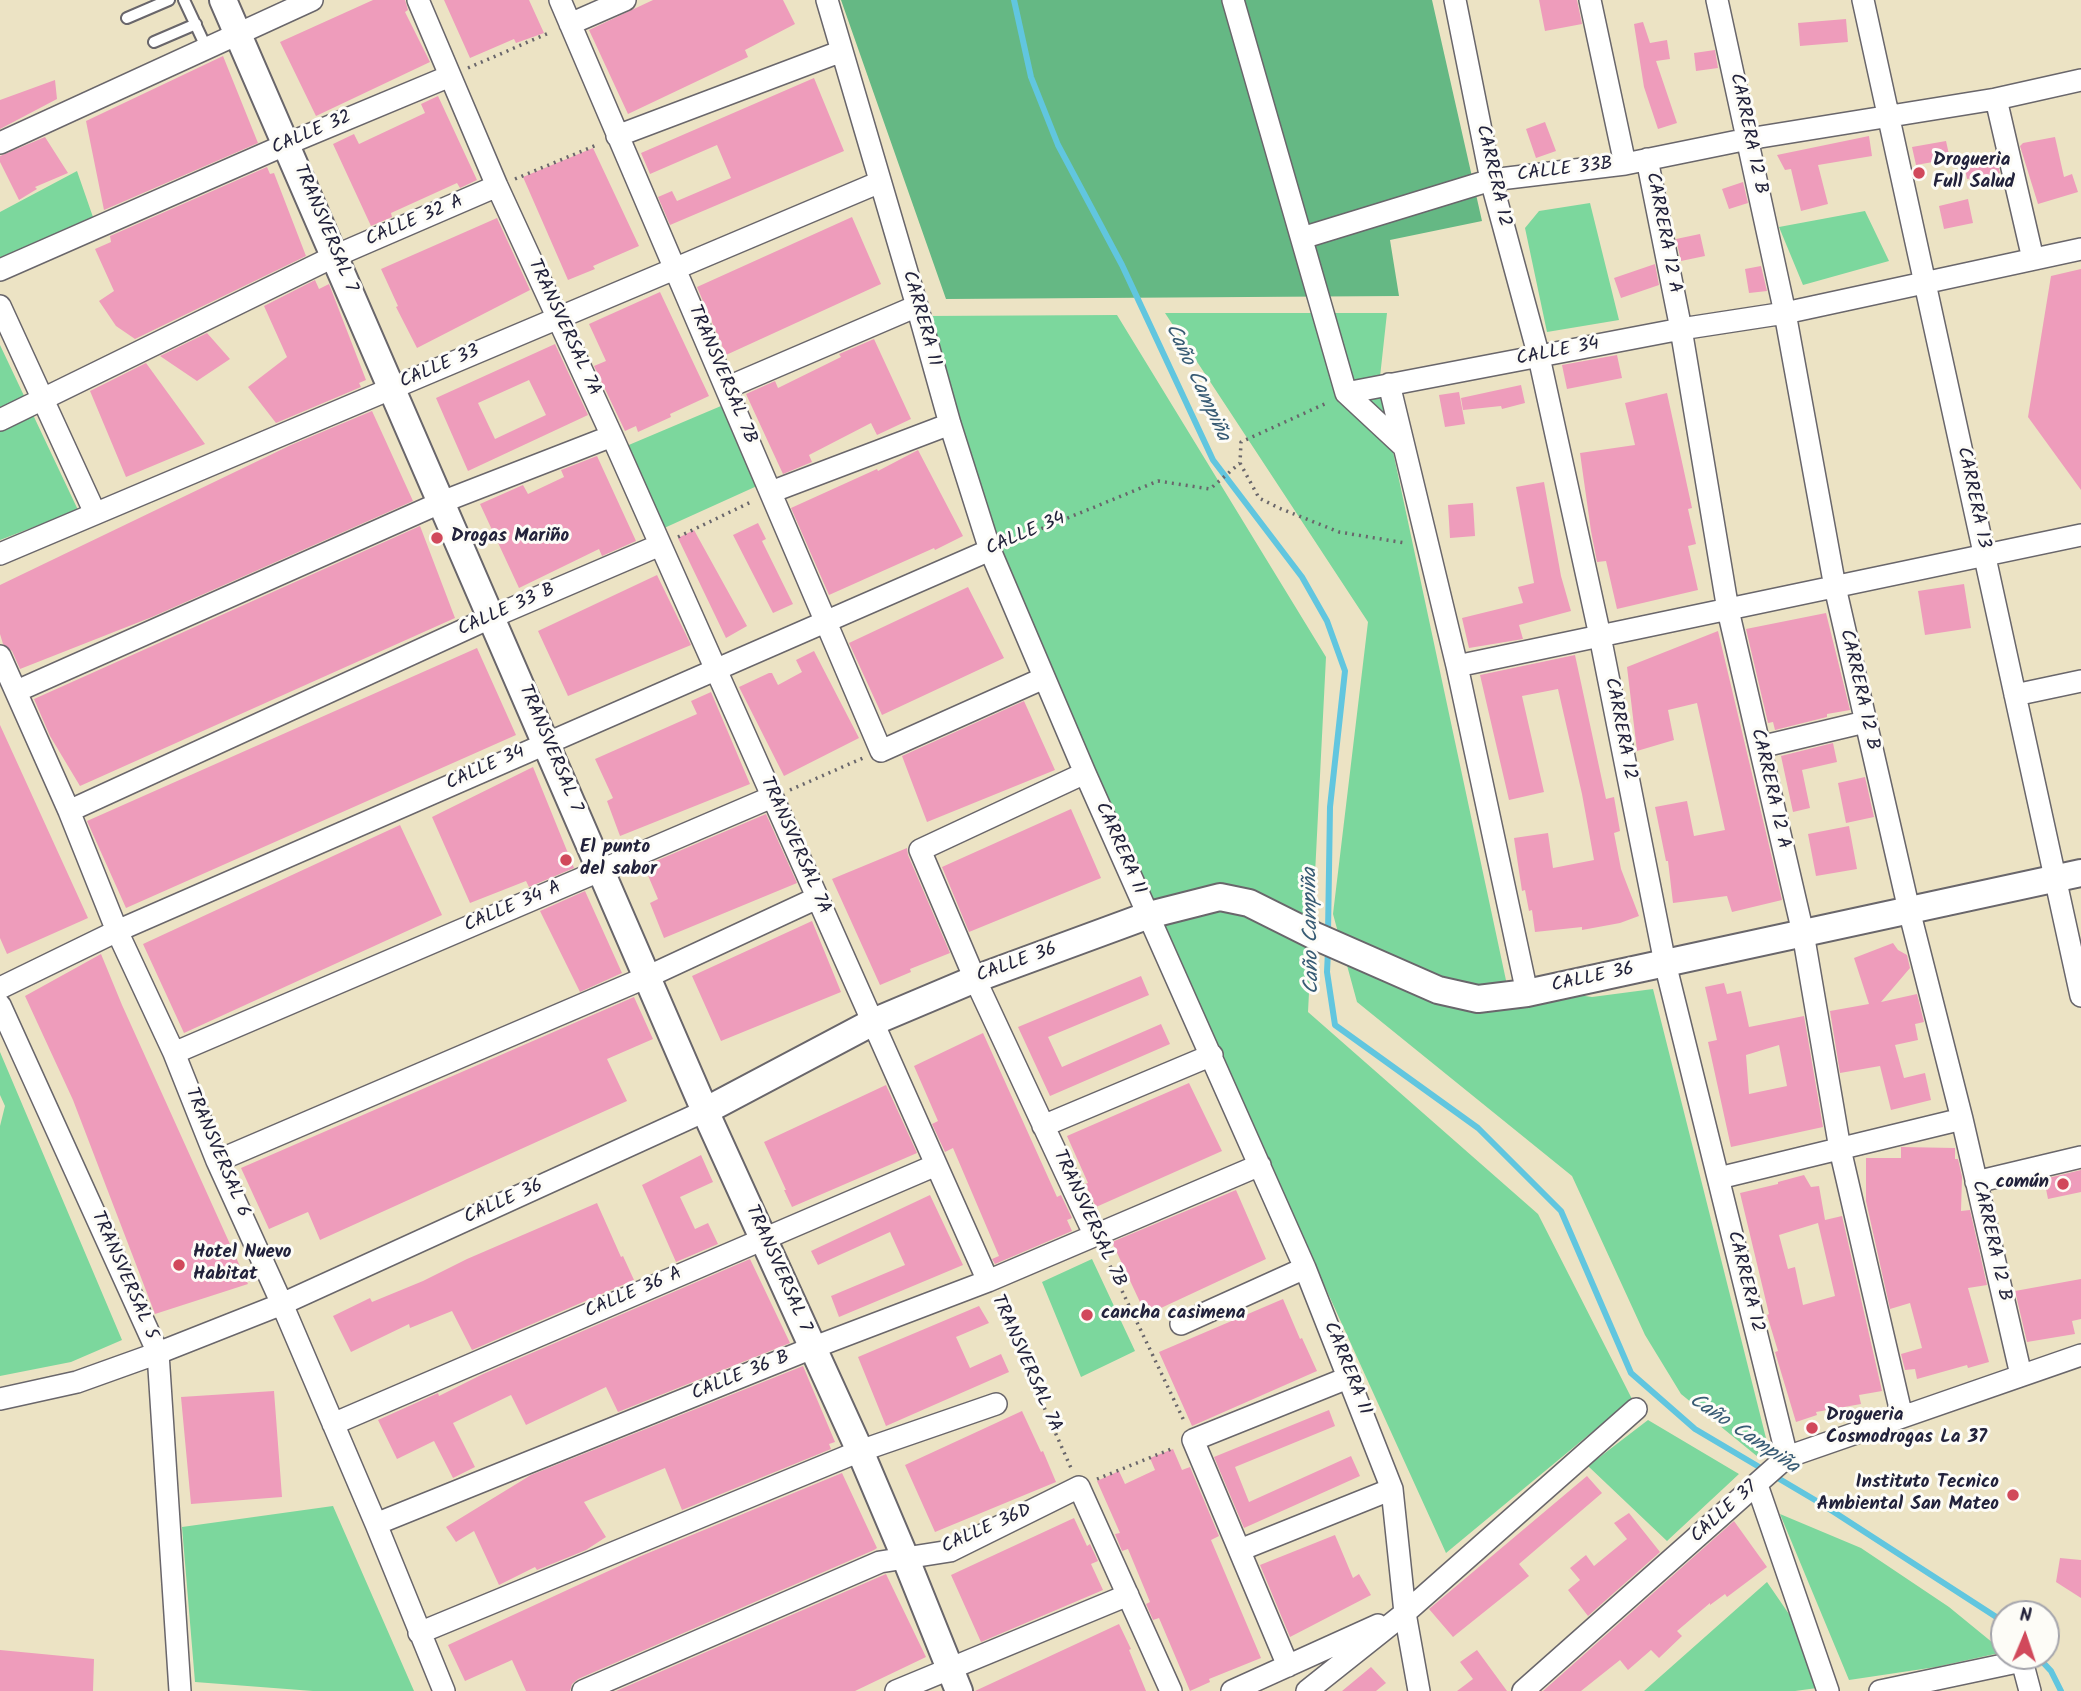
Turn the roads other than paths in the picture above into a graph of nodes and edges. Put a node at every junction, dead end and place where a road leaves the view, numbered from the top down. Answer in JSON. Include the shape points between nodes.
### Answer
{"nodes":[{"id":1,"x":169,"y":0,"type":"edge"},
{"id":2,"x":184,"y":0,"type":"edge"},
{"id":3,"x":223,"y":0,"type":"edge"},
{"id":4,"x":312,"y":0,"type":"edge"},
{"id":5,"x":418,"y":0,"type":"edge"},
{"id":6,"x":560,"y":0,"type":"edge"},
{"id":7,"x":625,"y":0,"type":"edge"},
{"id":8,"x":827,"y":0,"type":"edge"},
{"id":9,"x":1233,"y":0,"type":"edge"},
{"id":10,"x":1455,"y":0,"type":"edge"},
{"id":11,"x":1590,"y":0,"type":"edge"},
{"id":12,"x":1717,"y":0,"type":"edge"},
{"id":13,"x":1863,"y":0,"type":"edge"},
{"id":14,"x":127,"y":18,"type":"dead end"},
{"id":15,"x":196,"y":24,"type":"junction"},
{"id":16,"x":570,"y":24,"type":"junction"},
{"id":17,"x":239,"y":34,"type":"junction"},
{"id":18,"x":154,"y":42,"type":"dead end"},
{"id":19,"x":207,"y":49,"type":"junction"},
{"id":20,"x":842,"y":51,"type":"junction"},
{"id":21,"x":450,"y":76,"type":"junction"},
{"id":22,"x":2081,"y":80,"type":"edge"},
{"id":23,"x":1996,"y":99,"type":"junction"},
{"id":24,"x":1889,"y":115,"type":"junction"},
{"id":25,"x":617,"y":136,"type":"junction"},
{"id":26,"x":1748,"y":139,"type":"junction"},
{"id":27,"x":0,"y":143,"type":"edge"},
{"id":28,"x":287,"y":144,"type":"junction"},
{"id":29,"x":1647,"y":159,"type":"junction"},
{"id":30,"x":1625,"y":164,"type":"junction"},
{"id":31,"x":1491,"y":180,"type":"junction"},
{"id":32,"x":880,"y":182,"type":"junction"},
{"id":33,"x":497,"y":186,"type":"junction"},
{"id":34,"x":1301,"y":238,"type":"junction"},
{"id":35,"x":2081,"y":249,"type":"edge"},
{"id":36,"x":335,"y":256,"type":"junction"},
{"id":37,"x":2034,"y":259,"type":"junction"},
{"id":38,"x":675,"y":268,"type":"junction"},
{"id":39,"x":0,"y":270,"type":"edge"},
{"id":40,"x":1925,"y":282,"type":"junction"},
{"id":41,"x":0,"y":306,"type":"edge"},
{"id":42,"x":917,"y":306,"type":"junction"},
{"id":43,"x":1785,"y":313,"type":"junction"},
{"id":44,"x":558,"y":318,"type":"junction"},
{"id":45,"x":1681,"y":329,"type":"junction"},
{"id":46,"x":1539,"y":357,"type":"junction"},
{"id":47,"x":1389,"y":384,"type":"junction"},
{"id":48,"x":393,"y":388,"type":"junction"},
{"id":49,"x":726,"y":388,"type":"junction"},
{"id":50,"x":1346,"y":393,"type":"junction"},
{"id":51,"x":43,"y":398,"type":"junction"},
{"id":52,"x":0,"y":420,"type":"edge"},
{"id":53,"x":950,"y":424,"type":"junction"},
{"id":54,"x":612,"y":436,"type":"junction"},
{"id":55,"x":1404,"y":447,"type":"junction"},
{"id":56,"x":771,"y":492,"type":"junction"},
{"id":57,"x":442,"y":502,"type":"junction"},
{"id":58,"x":95,"y":513,"type":"junction"},
{"id":59,"x":2081,"y":535,"type":"edge"},
{"id":60,"x":660,"y":545,"type":"junction"},
{"id":61,"x":990,"y":550,"type":"junction"},
{"id":62,"x":0,"y":554,"type":"edge"},
{"id":63,"x":1985,"y":555,"type":"junction"},
{"id":64,"x":1835,"y":587,"type":"junction"},
{"id":65,"x":1728,"y":610,"type":"junction"},
{"id":66,"x":492,"y":617,"type":"junction"},
{"id":67,"x":826,"y":620,"type":"junction"},
{"id":68,"x":1600,"y":636,"type":"junction"},
{"id":69,"x":0,"y":656,"type":"edge"},
{"id":70,"x":1457,"y":666,"type":"junction"},
{"id":71,"x":715,"y":669,"type":"junction"},
{"id":72,"x":1044,"y":678,"type":"junction"},
{"id":73,"x":2081,"y":681,"type":"edge"},
{"id":74,"x":17,"y":691,"type":"junction"},
{"id":75,"x":2015,"y":695,"type":"junction"},
{"id":76,"x":1866,"y":722,"type":"junction"},
{"id":77,"x":546,"y":743,"type":"junction"},
{"id":78,"x":1760,"y":747,"type":"junction"},
{"id":79,"x":1085,"y":773,"type":"junction"},
{"id":80,"x":772,"y":797,"type":"junction"},
{"id":81,"x":69,"y":811,"type":"junction"},
{"id":82,"x":601,"y":870,"type":"junction"},
{"id":83,"x":2081,"y":873,"type":"edge"},
{"id":84,"x":2055,"y":878,"type":"junction"},
{"id":85,"x":817,"y":898,"type":"junction"},
{"id":86,"x":1909,"y":910,"type":"junction"},
{"id":87,"x":1149,"y":915,"type":"junction"},
{"id":88,"x":117,"y":931,"type":"junction"},
{"id":89,"x":1803,"y":933,"type":"junction"},
{"id":90,"x":1665,"y":963,"type":"junction"},
{"id":91,"x":648,"y":977,"type":"junction"},
{"id":92,"x":975,"y":979,"type":"junction"},
{"id":93,"x":0,"y":988,"type":"edge"},
{"id":94,"x":1527,"y":993,"type":"junction"},
{"id":95,"x":2081,"y":996,"type":"edge"},
{"id":96,"x":0,"y":1005,"type":"edge"},
{"id":97,"x":873,"y":1022,"type":"junction"},
{"id":98,"x":174,"y":1053,"type":"junction"},
{"id":99,"x":1212,"y":1055,"type":"junction"},
{"id":100,"x":705,"y":1111,"type":"junction"},
{"id":101,"x":1962,"y":1119,"type":"junction"},
{"id":102,"x":1044,"y":1126,"type":"junction"},
{"id":103,"x":1840,"y":1149,"type":"junction"},
{"id":104,"x":2081,"y":1157,"type":"edge"},
{"id":105,"x":217,"y":1161,"type":"junction"},
{"id":106,"x":936,"y":1165,"type":"junction"},
{"id":107,"x":1260,"y":1165,"type":"junction"},
{"id":108,"x":1719,"y":1178,"type":"junction"},
{"id":109,"x":1976,"y":1182,"type":"junction"},
{"id":110,"x":1095,"y":1236,"type":"junction"},
{"id":111,"x":764,"y":1239,"type":"junction"},
{"id":112,"x":1306,"y":1268,"type":"junction"},
{"id":113,"x":988,"y":1281,"type":"junction"},
{"id":114,"x":282,"y":1304,"type":"junction"},
{"id":115,"x":1181,"y":1324,"type":"dead end"},
{"id":116,"x":812,"y":1348,"type":"junction"},
{"id":117,"x":158,"y":1353,"type":"junction"},
{"id":118,"x":2081,"y":1355,"type":"edge"},
{"id":119,"x":2021,"y":1375,"type":"junction"},
{"id":120,"x":1350,"y":1377,"type":"junction"},
{"id":121,"x":0,"y":1399,"type":"edge"},
{"id":122,"x":996,"y":1404,"type":"dead end"},
{"id":123,"x":1636,"y":1409,"type":"dead end"},
{"id":124,"x":1902,"y":1418,"type":"junction"},
{"id":125,"x":333,"y":1424,"type":"junction"},
{"id":126,"x":860,"y":1451,"type":"junction"},
{"id":127,"x":1784,"y":1459,"type":"junction"},
{"id":128,"x":1759,"y":1483,"type":"junction"},
{"id":129,"x":1392,"y":1489,"type":"junction"},
{"id":130,"x":376,"y":1524,"type":"junction"},
{"id":131,"x":1240,"y":1550,"type":"junction"},
{"id":132,"x":905,"y":1557,"type":"junction"},
{"id":133,"x":1128,"y":1595,"type":"junction"},
{"id":134,"x":1405,"y":1613,"type":"junction"},
{"id":135,"x":419,"y":1633,"type":"junction"},
{"id":136,"x":1288,"y":1665,"type":"junction"},
{"id":137,"x":955,"y":1680,"type":"edge"},
{"id":138,"x":180,"y":1691,"type":"edge"},
{"id":139,"x":444,"y":1691,"type":"edge"},
{"id":140,"x":583,"y":1691,"type":"edge"},
{"id":141,"x":896,"y":1691,"type":"edge"},
{"id":142,"x":1171,"y":1691,"type":"edge"},
{"id":143,"x":1233,"y":1691,"type":"edge"},
{"id":144,"x":1307,"y":1691,"type":"edge"},
{"id":145,"x":1419,"y":1691,"type":"edge"},
{"id":146,"x":1523,"y":1691,"type":"edge"},
{"id":147,"x":1828,"y":1691,"type":"edge"},
{"id":148,"x":1880,"y":1691,"type":"edge"},
{"id":149,"x":2030,"y":1691,"type":"edge"}],
"edges":[{"from":1,"to":14,"type":"lane"},
{"from":2,"to":15,"type":"lane"},
{"from":3,"to":17,"type":"street","name":"TRANSVERSAL 7"},
{"from":4,"to":17,"type":"street"},
{"from":5,"to":21,"type":"street","name":"TRANSVERSAL 7A"},
{"from":6,"to":16,"type":"street","name":"TRANSVERSAL 7B"},
{"from":7,"to":16,"type":"street"},
{"from":8,"to":20,"type":"street","name":"CARRERA 11"},
{"from":9,"to":34,"type":"street"},
{"from":10,"to":31,"type":"street","name":"CARRERA 12"},
{"from":11,"to":30,"type":"street","name":"CARRERA 12 A"},
{"from":12,"to":26,"type":"street","name":"CARRERA 12 B"},
{"from":13,"to":24,"type":"street","name":"CARRERA 13"},
{"from":15,"to":18,"type":"lane"},
{"from":15,"to":19,"type":"lane"},
{"from":16,"to":25,"type":"street","name":"TRANSVERSAL 7B"},
{"from":17,"to":19,"type":"street"},
{"from":17,"to":28,"type":"street","name":"TRANSVERSAL 7"},
{"from":19,"to":27,"type":"street"},
{"from":20,"to":25,"type":"street"},
{"from":20,"to":32,"type":"street","name":"CARRERA 11"},
{"from":21,"to":28,"type":"street","name":"CALLE 32"},
{"from":21,"to":33,"type":"street","name":"TRANSVERSAL 7A"},
{"from":22,"to":23,"type":"street","name":"CALLE 33B"},
{"from":23,"to":24,"type":"street","name":"CALLE 33B"},
{"from":23,"to":37,"type":"street"},
{"from":24,"to":26,"type":"street","name":"CALLE 33B"},
{"from":24,"to":40,"type":"street","name":"CARRERA 13"},
{"from":25,"to":38,"type":"street","name":"TRANSVERSAL 7B"},
{"from":26,"to":29,"type":"street","name":"CALLE 33B"},
{"from":26,"to":43,"type":"street","name":"CARRERA 12 B"},
{"from":28,"to":36,"type":"street","name":"TRANSVERSAL 7"},
{"from":28,"to":39,"type":"street","name":"CALLE 32"},
{"from":29,"to":30,"type":"street","name":"CALLE 33B"},
{"from":29,"to":45,"type":"street","name":"CARRERA 12 A"},
{"from":30,"to":31,"type":"street","name":"CALLE 33B"},
{"from":31,"to":34,"type":"street","name":"CALLE 33B"},
{"from":31,"to":46,"type":"street","name":"CARRERA 12"},
{"from":32,"to":38,"type":"street","name":"CALLE 33"},
{"from":32,"to":42,"type":"street","name":"CARRERA 11"},
{"from":33,"to":36,"type":"street","name":"CALLE 32 A"},
{"from":33,"to":44,"type":"street","name":"TRANSVERSAL 7A"},
{"from":34,"to":50,"type":"street"},
{"from":35,"to":37,"type":"street","name":"CALLE 34"},
{"from":36,"to":48,"type":"street","name":"TRANSVERSAL 7"},
{"from":36,"to":51,"type":"street","name":"CALLE 32 A"},
{"from":37,"to":40,"type":"street","name":"CALLE 34"},
{"from":38,"to":44,"type":"street","name":"CALLE 33"},
{"from":38,"to":49,"type":"street","name":"TRANSVERSAL 7B"},
{"from":40,"to":43,"type":"street","name":"CALLE 34"},
{"from":40,"to":63,"type":"street","name":"CARRERA 13"},
{"from":41,"to":51,"type":"street"},
{"from":42,"to":49,"type":"street"},
{"from":42,"to":53,"type":"street","name":"CARRERA 11"},
{"from":43,"to":45,"type":"street","name":"CALLE 34"},
{"from":43,"to":64,"type":"street","name":"CARRERA 12 B"},
{"from":44,"to":48,"type":"street","name":"CALLE 33"},
{"from":44,"to":54,"type":"street","name":"TRANSVERSAL 7A"},
{"from":45,"to":46,"type":"street","name":"CALLE 34"},
{"from":45,"to":65,"type":"street","name":"CARRERA 12 A"},
{"from":46,"to":47,"type":"street","name":"CALLE 34"},
{"from":46,"to":68,"type":"street","name":"CARRERA 12"},
{"from":47,"to":50,"type":"street","name":"CALLE 34"},
{"from":47,"to":55,"type":"street"},
{"from":48,"to":57,"type":"street","name":"TRANSVERSAL 7"},
{"from":48,"to":58,"type":"street","name":"CALLE 33"},
{"from":49,"to":56,"type":"street","name":"TRANSVERSAL 7B"},
{"from":50,"to":55,"type":"street"},
{"from":51,"to":52,"type":"street","name":"CALLE 32 A"},
{"from":51,"to":58,"type":"street"},
{"from":53,"to":56,"type":"street"},
{"from":53,"to":61,"type":"street","name":"CARRERA 11"},
{"from":54,"to":57,"type":"street"},
{"from":54,"to":60,"type":"street","name":"TRANSVERSAL 7A"},
{"from":55,"to":70,"type":"street"},
{"from":56,"to":67,"type":"street","name":"TRANSVERSAL 7B"},
{"from":57,"to":66,"type":"street","name":"TRANSVERSAL 7"},
{"from":57,"to":74,"type":"street"},
{"from":58,"to":62,"type":"street","name":"CALLE 33"},
{"from":59,"to":63,"type":"street"},
{"from":60,"to":66,"type":"street","name":"CALLE 33 B"},
{"from":60,"to":71,"type":"street","name":"TRANSVERSAL 7A"},
{"from":61,"to":67,"type":"street","name":"CALLE 34"},
{"from":61,"to":72,"type":"street","name":"CARRERA 11"},
{"from":63,"to":64,"type":"street"},
{"from":63,"to":75,"type":"street","name":"CARRERA 13"},
{"from":64,"to":65,"type":"street"},
{"from":64,"to":76,"type":"street","name":"CARRERA 12 B"},
{"from":65,"to":68,"type":"street"},
{"from":65,"to":78,"type":"street","name":"CARRERA 12 A"},
{"from":66,"to":77,"type":"street","name":"TRANSVERSAL 7"},
{"from":66,"to":81,"type":"street","name":"CALLE 33 B"},
{"from":67,"to":71,"type":"street","name":"CALLE 34"},
{"from":67,"to":72,"type":"street","name":"TRANSVERSAL 7B","via":[[881,751]]},
{"from":68,"to":70,"type":"street"},
{"from":68,"to":90,"type":"street","name":"CARRERA 12"},
{"from":69,"to":74,"type":"street","name":"TRANSVERSAL 6"},
{"from":70,"to":94,"type":"street"},
{"from":71,"to":77,"type":"street","name":"CALLE 34"},
{"from":71,"to":80,"type":"street","name":"TRANSVERSAL 7A"},
{"from":72,"to":79,"type":"street","name":"CARRERA 11"},
{"from":73,"to":75,"type":"street"},
{"from":74,"to":81,"type":"street","name":"TRANSVERSAL 6"},
{"from":75,"to":84,"type":"street","name":"CARRERA 13"},
{"from":76,"to":78,"type":"street"},
{"from":76,"to":86,"type":"street","name":"CARRERA 12 B"},
{"from":77,"to":82,"type":"street","name":"TRANSVERSAL 7"},
{"from":77,"to":88,"type":"street","name":"CALLE 34"},
{"from":78,"to":89,"type":"street","name":"CARRERA 12 A"},
{"from":79,"to":87,"type":"street","name":"CARRERA 11"},
{"from":79,"to":92,"type":"street","name":"TRANSVERSAL 7B","via":[[920,850]]},
{"from":80,"to":82,"type":"street","name":"CALLE 34 A"},
{"from":80,"to":85,"type":"street","name":"TRANSVERSAL 7A"},
{"from":81,"to":88,"type":"street","name":"TRANSVERSAL 6"},
{"from":82,"to":91,"type":"street","name":"TRANSVERSAL 7"},
{"from":82,"to":98,"type":"street","name":"CALLE 34 A"},
{"from":83,"to":84,"type":"street","name":"CALLE 36"},
{"from":84,"to":86,"type":"street","name":"CALLE 36"},
{"from":84,"to":95,"type":"street","name":"CARRERA 13"},
{"from":85,"to":91,"type":"street"},
{"from":85,"to":97,"type":"street","name":"TRANSVERSAL 7A"},
{"from":86,"to":89,"type":"street","name":"CALLE 36"},
{"from":86,"to":101,"type":"street","name":"CARRERA 12 B"},
{"from":87,"to":92,"type":"street","name":"CALLE 36"},
{"from":87,"to":94,"type":"street","name":"CALLE 36","via":[[1220,897],[1249,903],[1438,990],[1478,999]]},
{"from":87,"to":99,"type":"street","name":"CARRERA 11"},
{"from":88,"to":93,"type":"street","name":"CALLE 34"},
{"from":88,"to":98,"type":"street","name":"TRANSVERSAL 6"},
{"from":89,"to":90,"type":"street","name":"CALLE 36"},
{"from":89,"to":103,"type":"street","name":"CARRERA 12 A"},
{"from":90,"to":94,"type":"street","name":"CALLE 36"},
{"from":90,"to":108,"type":"street","name":"CARRERA 12"},
{"from":91,"to":100,"type":"street","name":"TRANSVERSAL 7"},
{"from":91,"to":105,"type":"street"},
{"from":92,"to":97,"type":"street","name":"CALLE 36"},
{"from":92,"to":102,"type":"street","name":"TRANSVERSAL 7B"},
{"from":96,"to":117,"type":"street","name":"TRANSVERSAL 5"},
{"from":97,"to":100,"type":"street","name":"CALLE 36"},
{"from":97,"to":106,"type":"street","name":"TRANSVERSAL 7A"},
{"from":98,"to":105,"type":"street","name":"TRANSVERSAL 6"},
{"from":99,"to":102,"type":"street"},
{"from":99,"to":107,"type":"street","name":"CARRERA 11"},
{"from":100,"to":111,"type":"street","name":"TRANSVERSAL 7"},
{"from":100,"to":114,"type":"street","name":"CALLE 36"},
{"from":101,"to":103,"type":"street"},
{"from":101,"to":109,"type":"street","name":"CARRERA 12 B"},
{"from":102,"to":110,"type":"street","name":"TRANSVERSAL 7B"},
{"from":103,"to":108,"type":"street"},
{"from":103,"to":124,"type":"street","name":"CARRERA 12 A"},
{"from":104,"to":109,"type":"street"},
{"from":105,"to":114,"type":"street","name":"TRANSVERSAL 6"},
{"from":106,"to":111,"type":"street","name":"CALLE 36 A"},
{"from":106,"to":113,"type":"street","name":"TRANSVERSAL 7A"},
{"from":107,"to":110,"type":"street","name":"CALLE 36 B"},
{"from":107,"to":112,"type":"street","name":"CARRERA 11"},
{"from":108,"to":127,"type":"street","name":"CARRERA 12"},
{"from":109,"to":119,"type":"street","name":"CARRERA 12 B"},
{"from":110,"to":113,"type":"street","name":"CALLE 36 B"},
{"from":111,"to":116,"type":"street","name":"TRANSVERSAL 7"},
{"from":111,"to":125,"type":"street","name":"CALLE 36 A"},
{"from":112,"to":115,"type":"street"},
{"from":112,"to":120,"type":"street","name":"CARRERA 11"},
{"from":113,"to":116,"type":"street","name":"CALLE 36 B"},
{"from":114,"to":117,"type":"street","name":"CALLE 36"},
{"from":114,"to":125,"type":"street","name":"TRANSVERSAL 6"},
{"from":116,"to":126,"type":"street","name":"TRANSVERSAL 7"},
{"from":116,"to":130,"type":"street","name":"CALLE 36 B"},
{"from":117,"to":121,"type":"street","name":"CALLE 36","via":[[77,1382]]},
{"from":117,"to":138,"type":"street","name":"TRANSVERSAL 5"},
{"from":118,"to":119,"type":"street","name":"CALLE 37"},
{"from":119,"to":124,"type":"street","name":"CALLE 37"},
{"from":120,"to":129,"type":"street","name":"CARRERA 11"},
{"from":120,"to":131,"type":"street","via":[[1193,1440]]},
{"from":122,"to":126,"type":"street"},
{"from":123,"to":134,"type":"street"},
{"from":124,"to":127,"type":"street","name":"CALLE 37"},
{"from":125,"to":130,"type":"street","name":"TRANSVERSAL 6"},
{"from":126,"to":132,"type":"street","name":"TRANSVERSAL 7"},
{"from":126,"to":135,"type":"street"},
{"from":127,"to":128,"type":"street","name":"CALLE 37"},
{"from":128,"to":146,"type":"street","name":"CALLE 37"},
{"from":128,"to":147,"type":"street"},
{"from":129,"to":131,"type":"street"},
{"from":129,"to":134,"type":"street","name":"CARRERA 11"},
{"from":130,"to":135,"type":"street","name":"TRANSVERSAL 6"},
{"from":131,"to":136,"type":"street"},
{"from":132,"to":133,"type":"street","name":"CALLE 36D","via":[[950,1550],[1079,1487]]},
{"from":132,"to":137,"type":"street","name":"TRANSVERSAL 7"},
{"from":132,"to":140,"type":"street","name":"CALLE 36D","via":[[880,1562]]},
{"from":133,"to":137,"type":"street"},
{"from":133,"to":142,"type":"street"},
{"from":134,"to":136,"type":"street"},
{"from":134,"to":144,"type":"street"},
{"from":134,"to":145,"type":"street","name":"CARRERA 11"},
{"from":135,"to":139,"type":"street","name":"TRANSVERSAL 6"},
{"from":136,"to":143,"type":"street"},
{"from":137,"to":141,"type":"street"},
{"from":148,"to":149,"type":"street","via":[[2022,1661]]}]}
